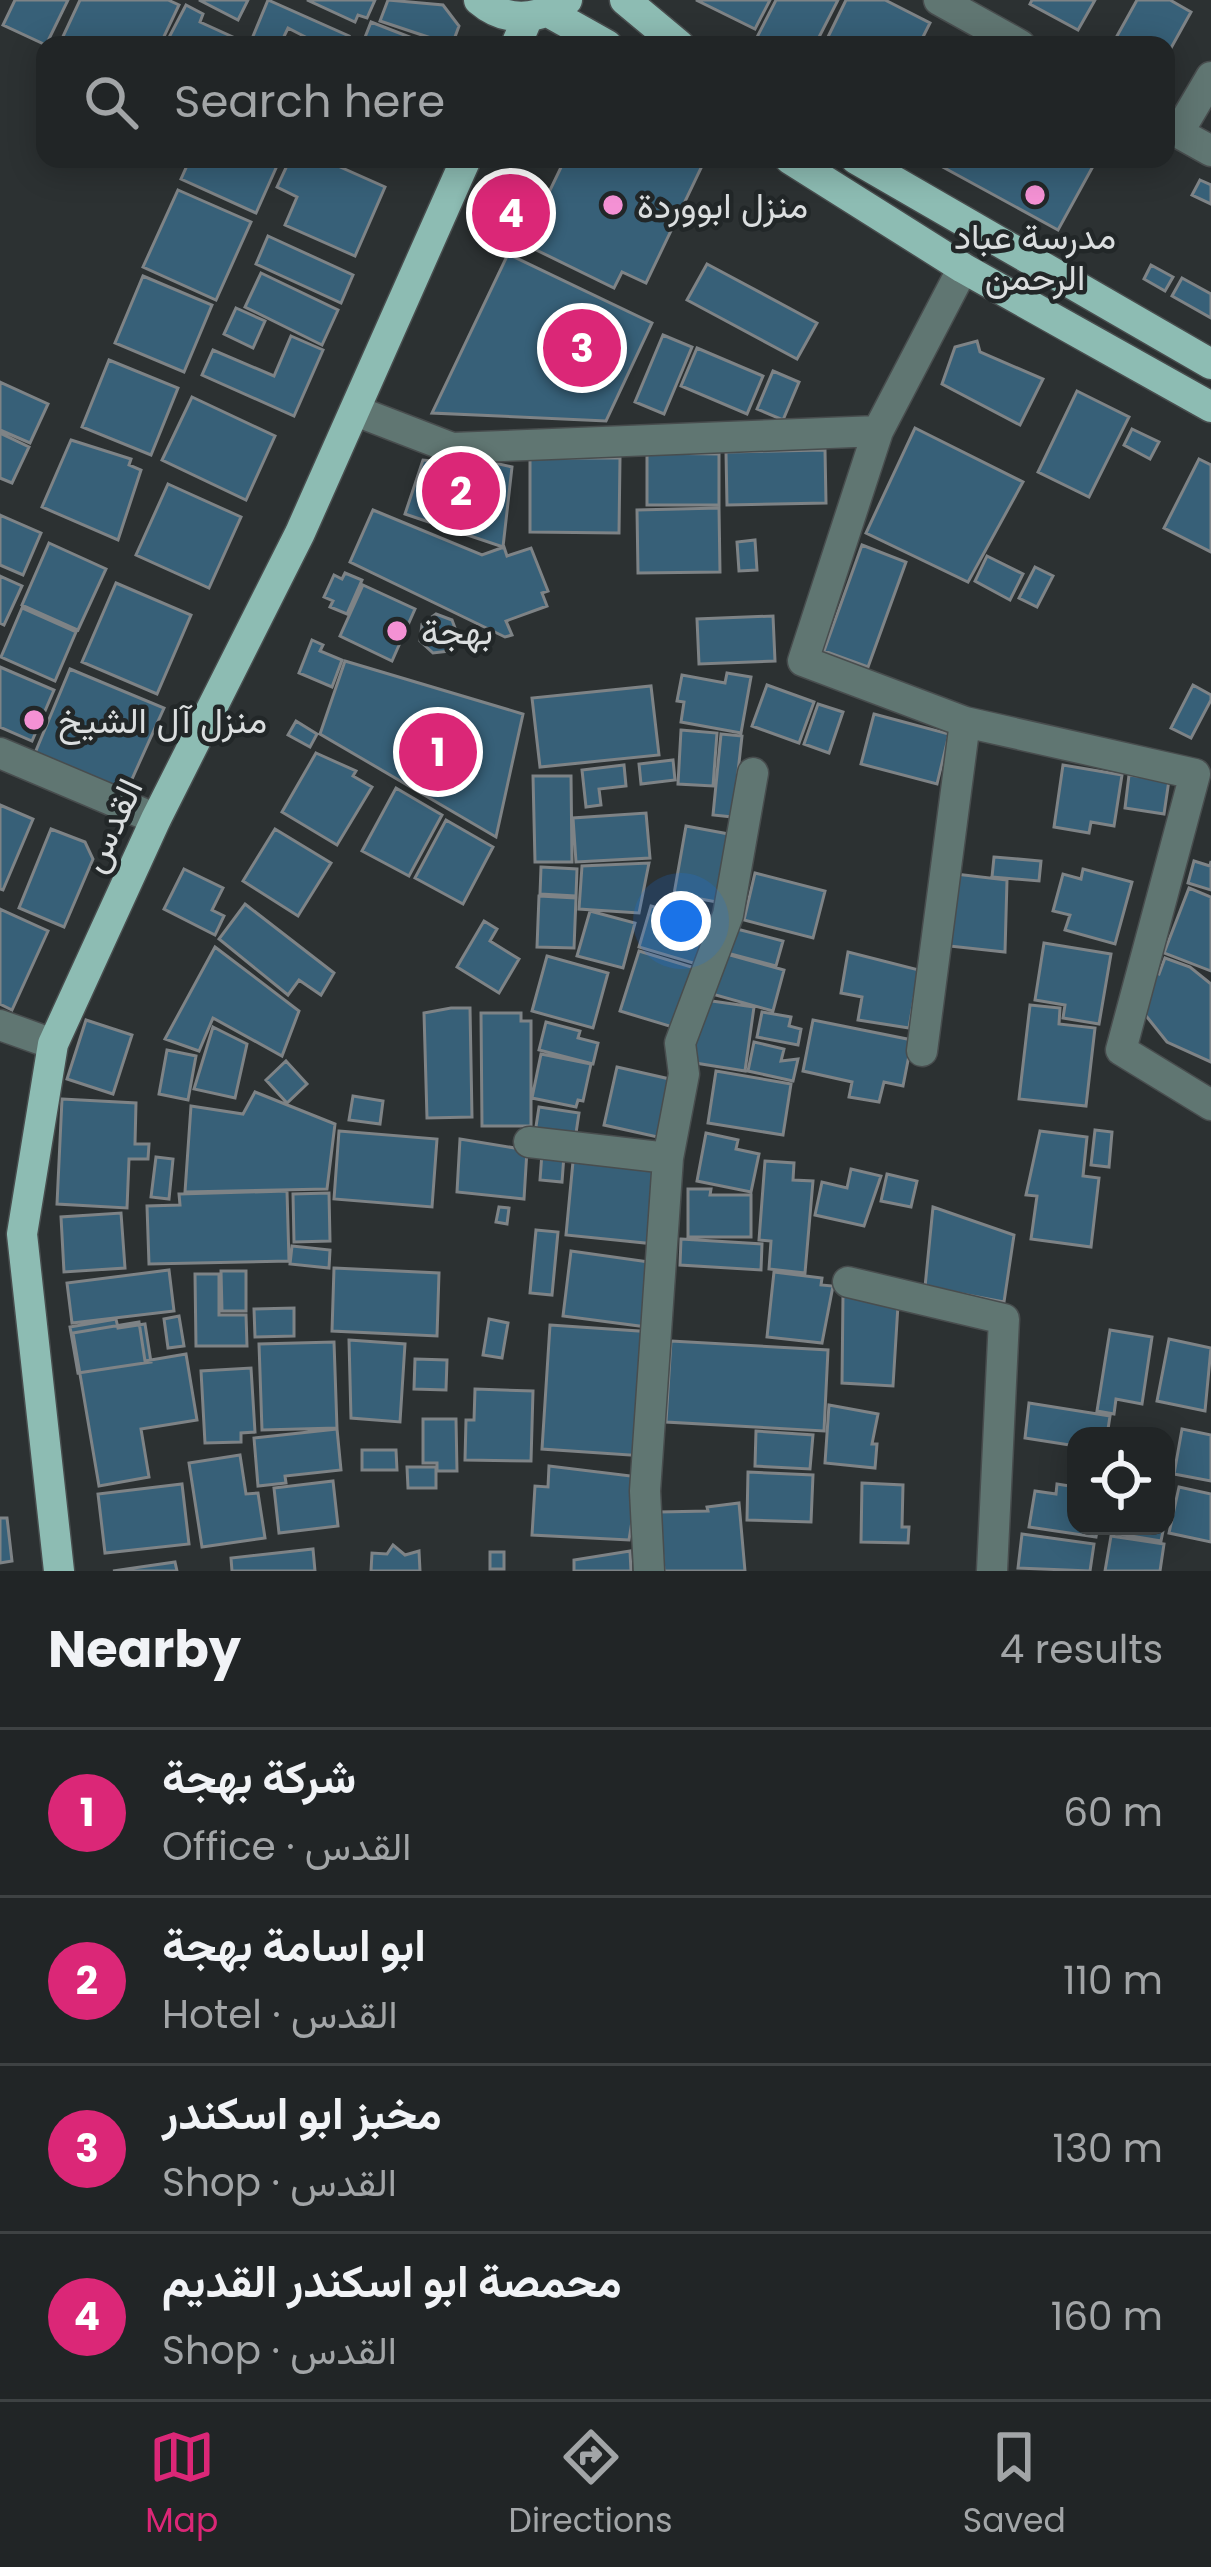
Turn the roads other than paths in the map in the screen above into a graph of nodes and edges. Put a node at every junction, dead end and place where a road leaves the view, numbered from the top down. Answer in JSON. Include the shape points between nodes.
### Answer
{"nodes":[{"id":1,"x":479,"y":0,"type":"edge"},
{"id":2,"x":625,"y":0,"type":"edge"},
{"id":3,"x":939,"y":0,"type":"edge"},
{"id":4,"x":540,"y":19,"type":"edge"},
{"id":5,"x":584,"y":36,"type":"edge"},
{"id":6,"x":668,"y":36,"type":"edge"},
{"id":7,"x":1004,"y":36,"type":"edge"},
{"id":8,"x":1211,"y":77,"type":"edge"},
{"id":9,"x":1175,"y":126,"type":"edge"},
{"id":10,"x":1175,"y":132,"type":"edge"},
{"id":11,"x":1211,"y":151,"type":"edge"},
{"id":12,"x":462,"y":168,"type":"edge"},
{"id":13,"x":804,"y":168,"type":"edge"},
{"id":14,"x":872,"y":168,"type":"edge"},
{"id":15,"x":963,"y":268,"type":"junction"},
{"id":16,"x":1211,"y":364,"type":"edge"},
{"id":17,"x":1211,"y":407,"type":"edge"},
{"id":18,"x":356,"y":410,"type":"junction"},
{"id":19,"x":878,"y":431,"type":"junction"},
{"id":20,"x":965,"y":722,"type":"junction"},
{"id":21,"x":0,"y":753,"type":"edge"},
{"id":22,"x":752,"y":773,"type":"dead end"},
{"id":23,"x":156,"y":819,"type":"junction"},
{"id":24,"x":0,"y":1025,"type":"edge"},
{"id":25,"x":53,"y":1044,"type":"junction"},
{"id":26,"x":922,"y":1051,"type":"dead end"},
{"id":27,"x":1211,"y":1105,"type":"edge"},
{"id":28,"x":529,"y":1142,"type":"dead end"},
{"id":29,"x":668,"y":1158,"type":"junction"},
{"id":30,"x":848,"y":1282,"type":"dead end"},
{"id":31,"x":59,"y":1571,"type":"edge"},
{"id":32,"x":649,"y":1571,"type":"edge"},
{"id":33,"x":992,"y":1571,"type":"edge"}],
"edges":[{"from":1,"to":4,"type":"main road","via":[[507,16]]},
{"from":2,"to":6,"type":"main road"},
{"from":3,"to":7,"type":"street"},
{"from":4,"to":5,"type":"main road"},
{"from":8,"to":9,"type":"street"},
{"from":10,"to":11,"type":"street"},
{"from":12,"to":18,"type":"main road","name":"القدس"},
{"from":13,"to":15,"type":"main road"},
{"from":14,"to":16,"type":"main road"},
{"from":15,"to":17,"type":"main road"},
{"from":15,"to":19,"type":"street"},
{"from":18,"to":19,"type":"street","via":[[452,448]]},
{"from":18,"to":23,"type":"main road","name":"القدس"},
{"from":19,"to":20,"type":"street","via":[[803,661]]},
{"from":20,"to":26,"type":"street"},
{"from":20,"to":27,"type":"street","via":[[1195,774],[1121,1050]]},
{"from":21,"to":23,"type":"street"},
{"from":22,"to":29,"type":"street","via":[[728,915],[680,1043],[684,1074]]},
{"from":23,"to":25,"type":"main road","name":"القدس"},
{"from":24,"to":25,"type":"street"},
{"from":25,"to":31,"type":"main road","name":"القدس","via":[[22,1234]]},
{"from":28,"to":29,"type":"street"},
{"from":29,"to":32,"type":"street","via":[[645,1491]]},
{"from":30,"to":33,"type":"street","via":[[1004,1319]]}]}
